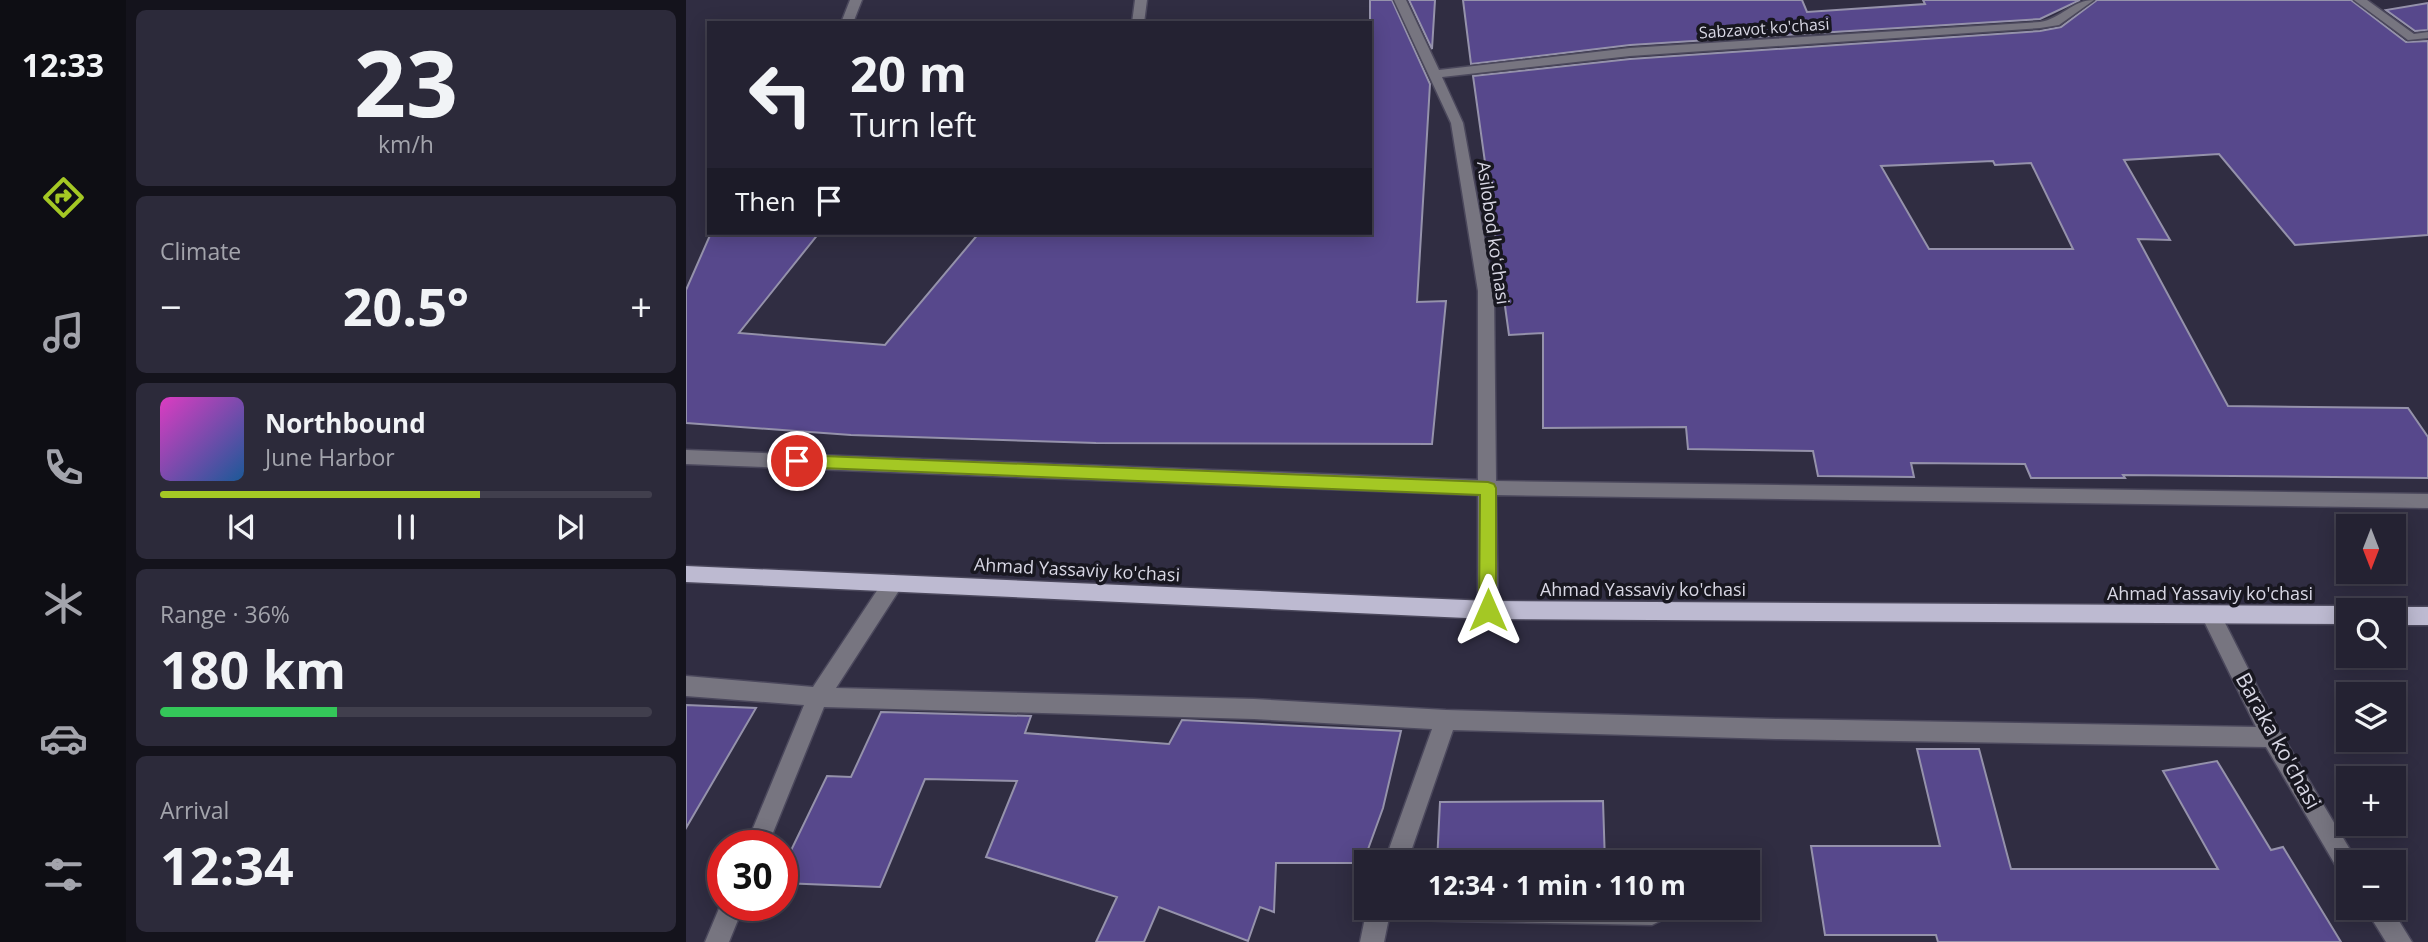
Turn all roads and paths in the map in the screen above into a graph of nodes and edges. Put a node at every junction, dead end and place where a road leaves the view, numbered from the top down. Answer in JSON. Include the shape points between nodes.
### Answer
{"nodes":[{"id":1,"x":856,"y":0,"type":"edge"},
{"id":2,"x":1141,"y":0,"type":"edge"},
{"id":3,"x":1399,"y":0,"type":"edge"},
{"id":4,"x":2088,"y":0,"type":"edge"},
{"id":5,"x":2360,"y":0,"type":"edge"},
{"id":6,"x":847,"y":21,"type":"edge"},
{"id":7,"x":1138,"y":21,"type":"edge"},
{"id":8,"x":2428,"y":35,"type":"edge"},
{"id":9,"x":1436,"y":74,"type":"junction"},
{"id":10,"x":686,"y":457,"type":"edge"},
{"id":11,"x":1488,"y":488,"type":"junction"},
{"id":12,"x":2428,"y":501,"type":"edge"},
{"id":13,"x":686,"y":574,"type":"edge"},
{"id":14,"x":893,"y":583,"type":"junction"},
{"id":15,"x":1488,"y":610,"type":"junction"},
{"id":16,"x":2211,"y":615,"type":"junction"},
{"id":17,"x":2336,"y":615,"type":"edge"},
{"id":18,"x":2406,"y":615,"type":"edge"},
{"id":19,"x":2428,"y":616,"type":"edge"},
{"id":20,"x":686,"y":686,"type":"edge"},
{"id":21,"x":818,"y":698,"type":"junction"},
{"id":22,"x":1446,"y":720,"type":"junction"},
{"id":23,"x":2272,"y":737,"type":"junction"},
{"id":24,"x":763,"y":830,"type":"edge"},
{"id":25,"x":1400,"y":850,"type":"edge"},
{"id":26,"x":2339,"y":850,"type":"edge"},
{"id":27,"x":1377,"y":920,"type":"edge"},
{"id":28,"x":2385,"y":920,"type":"edge"},
{"id":29,"x":726,"y":921,"type":"edge"},
{"id":30,"x":717,"y":942,"type":"edge"},
{"id":31,"x":1372,"y":942,"type":"edge"},
{"id":32,"x":2400,"y":942,"type":"edge"}],
"edges":[{"from":1,"to":6,"type":"street"},
{"from":2,"to":7,"type":"street"},
{"from":3,"to":9,"type":"street","name":"Asilobod koʻchasi"},
{"from":4,"to":9,"type":"street","name":"Sabzavot ko'chasi","via":[[2054,23],[2040,25],[1630,52]]},
{"from":5,"to":8,"type":"street","via":[[2412,38]]},
{"from":9,"to":11,"type":"street","name":"Asilobod koʻchasi","via":[[1457,123],[1486,291]]},
{"from":10,"to":11,"type":"street"},
{"from":11,"to":12,"type":"street"},
{"from":11,"to":15,"type":"street","name":"Asilobod koʻchasi"},
{"from":13,"to":14,"type":"main road","name":"Ahmad Yassaviy ko'chasi"},
{"from":14,"to":15,"type":"main road","name":"Ahmad Yassaviy ko'chasi"},
{"from":14,"to":21,"type":"street"},
{"from":15,"to":16,"type":"main road","name":"Ahmad Yassaviy ko'chasi"},
{"from":16,"to":17,"type":"main road","name":"Ahmad Yassaviy ko'chasi"},
{"from":16,"to":23,"type":"street","name":"Baraka ko'chasi"},
{"from":18,"to":19,"type":"main road"},
{"from":20,"to":21,"type":"street"},
{"from":21,"to":22,"type":"street","via":[[1254,709]]},
{"from":21,"to":24,"type":"street"},
{"from":22,"to":23,"type":"street"},
{"from":22,"to":25,"type":"street"},
{"from":23,"to":26,"type":"street","name":"Baraka ko'chasi"},
{"from":27,"to":31,"type":"street"},
{"from":28,"to":32,"type":"street"},
{"from":29,"to":30,"type":"street"}]}
